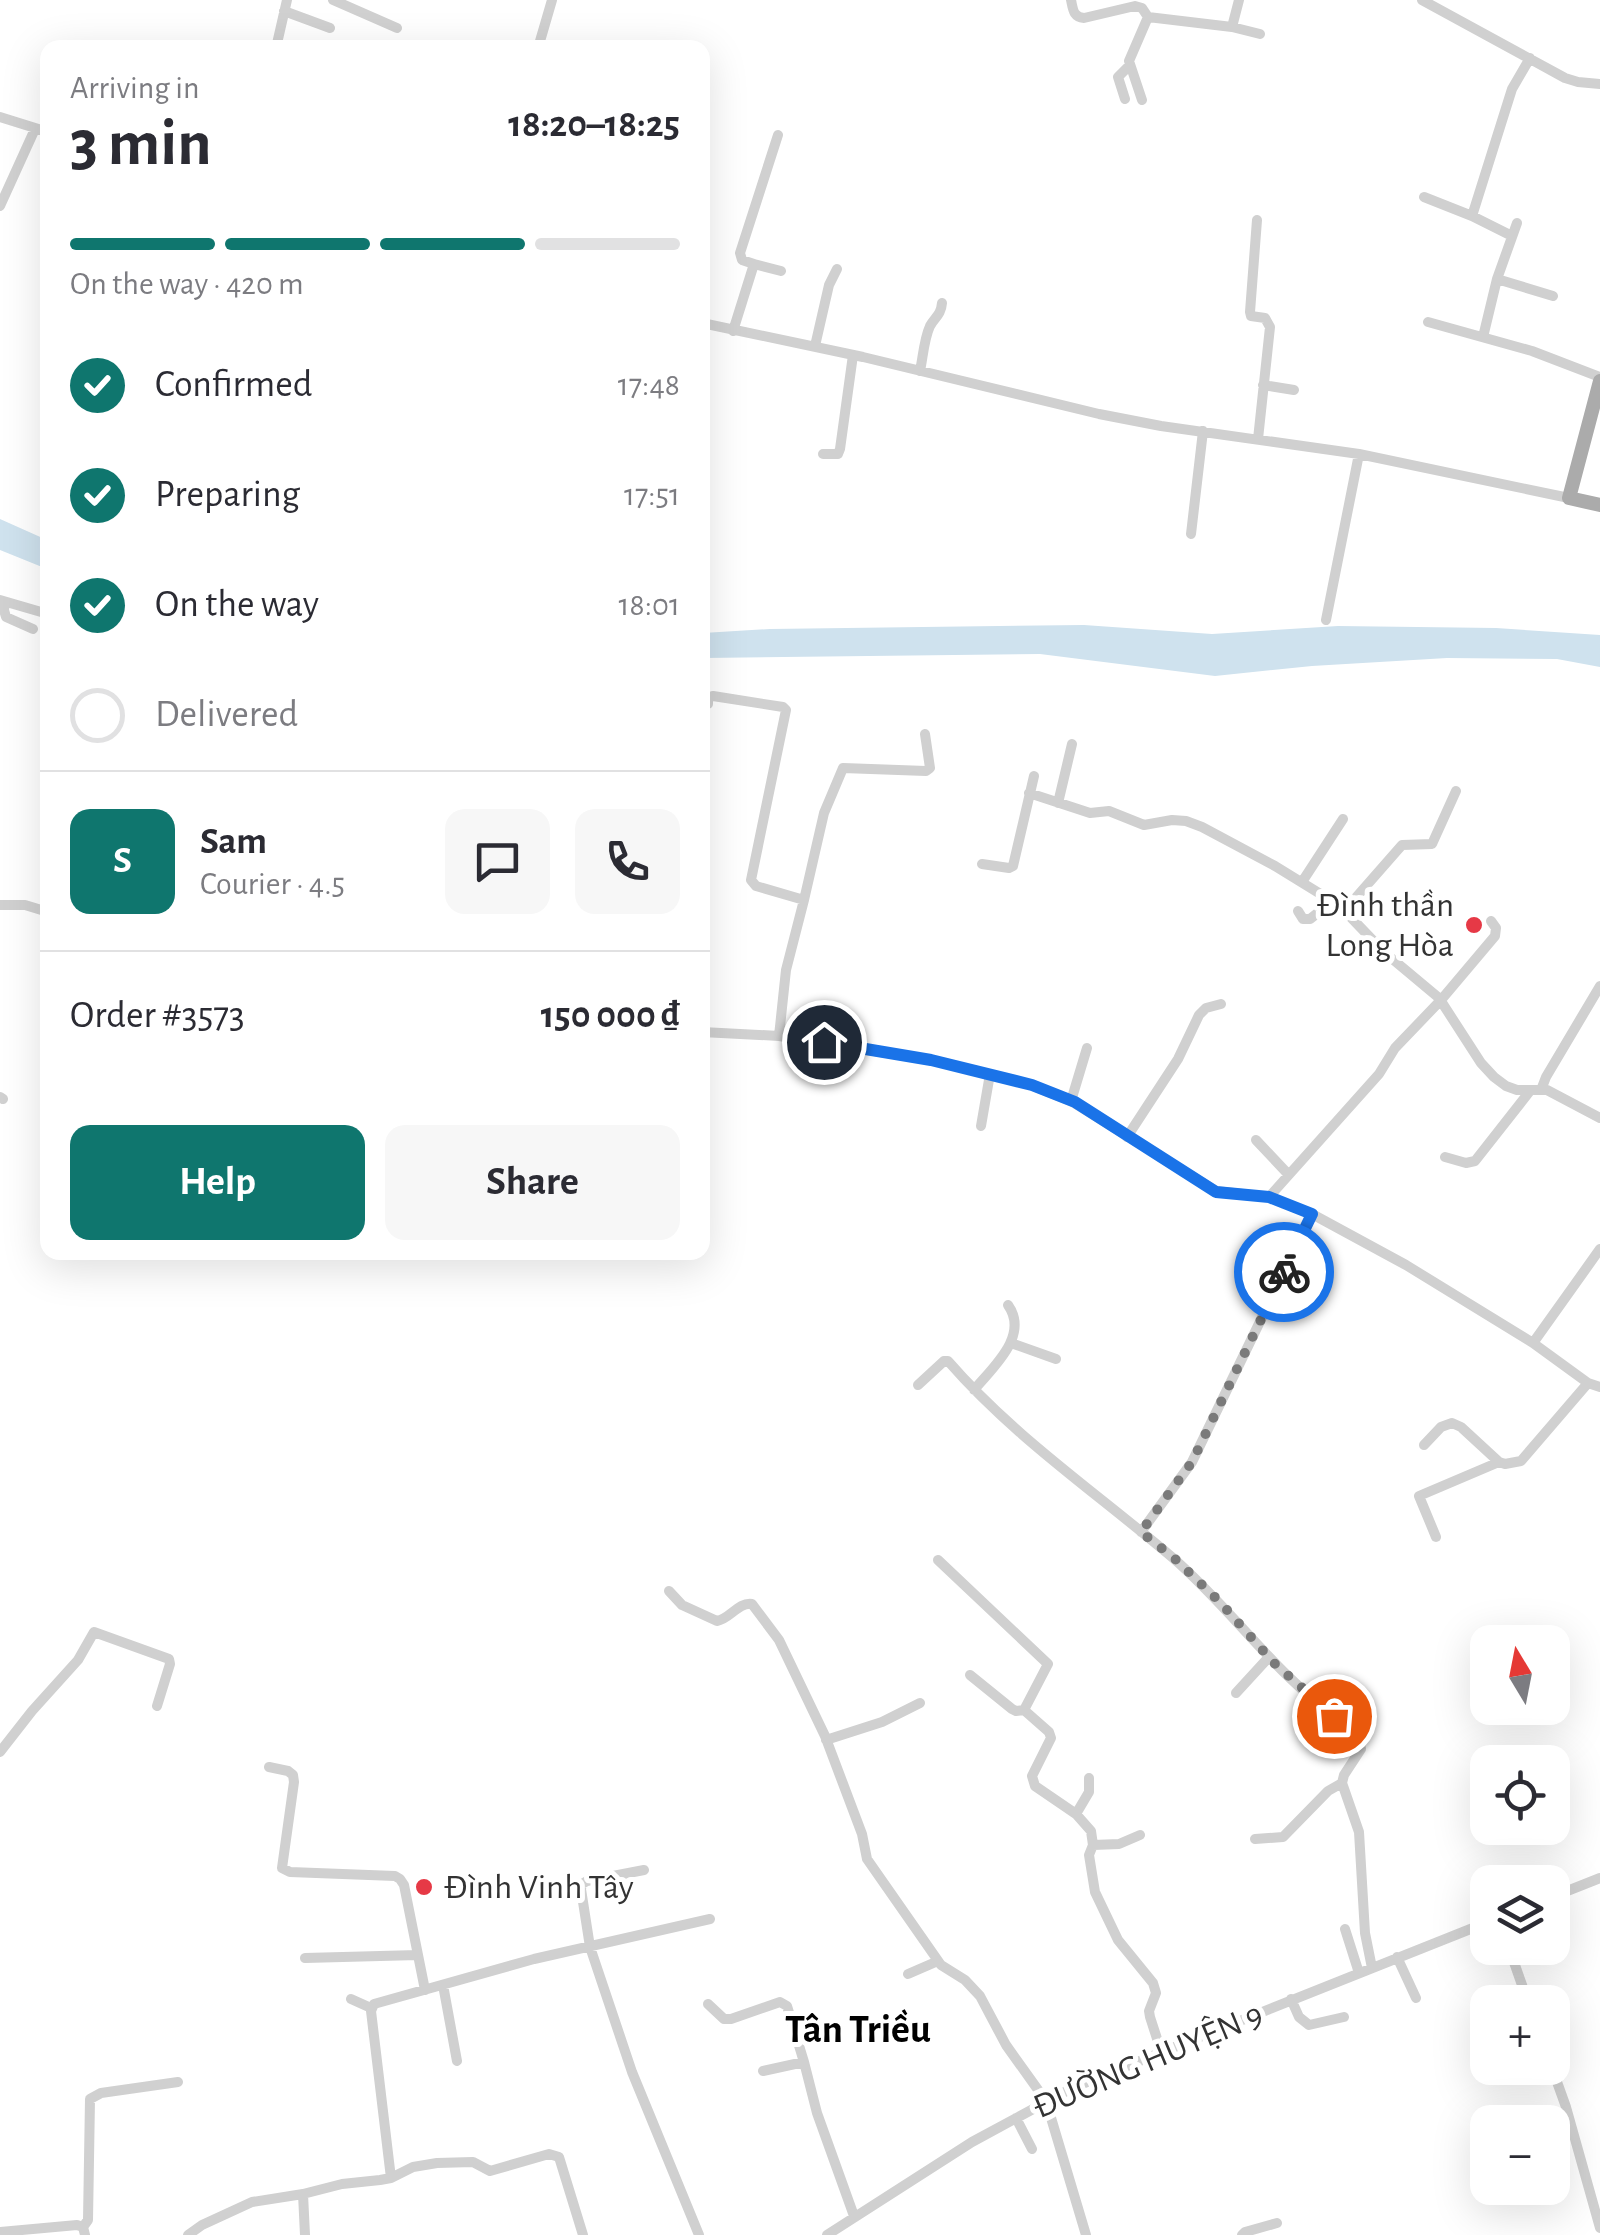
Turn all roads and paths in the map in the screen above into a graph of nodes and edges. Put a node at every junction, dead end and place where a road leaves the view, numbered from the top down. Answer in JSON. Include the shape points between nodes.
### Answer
{"nodes":[{"id":1,"x":333,"y":0,"type":"edge"},
{"id":2,"x":552,"y":0,"type":"edge"},
{"id":3,"x":1071,"y":0,"type":"edge"},
{"id":4,"x":1240,"y":0,"type":"edge"},
{"id":5,"x":1422,"y":0,"type":"edge"},
{"id":6,"x":286,"y":6,"type":"edge"},
{"id":7,"x":1148,"y":18,"type":"junction"},
{"id":8,"x":1232,"y":27,"type":"junction"},
{"id":9,"x":330,"y":28,"type":"dead end"},
{"id":10,"x":398,"y":28,"type":"dead end"},
{"id":11,"x":1260,"y":34,"type":"dead end"},
{"id":12,"x":278,"y":40,"type":"edge"},
{"id":13,"x":540,"y":40,"type":"edge"},
{"id":14,"x":1530,"y":58,"type":"junction"},
{"id":15,"x":1129,"y":66,"type":"junction"},
{"id":16,"x":1600,"y":84,"type":"edge"},
{"id":17,"x":1125,"y":99,"type":"dead end"},
{"id":18,"x":1142,"y":100,"type":"dead end"},
{"id":19,"x":0,"y":117,"type":"edge"},
{"id":20,"x":40,"y":130,"type":"edge"},
{"id":21,"x":40,"y":132,"type":"edge"},
{"id":22,"x":778,"y":135,"type":"dead end"},
{"id":23,"x":1424,"y":197,"type":"dead end"},
{"id":24,"x":0,"y":206,"type":"edge"},
{"id":25,"x":1472,"y":216,"type":"junction"},
{"id":26,"x":1257,"y":220,"type":"dead end"},
{"id":27,"x":1517,"y":223,"type":"dead end"},
{"id":28,"x":1512,"y":236,"type":"junction"},
{"id":29,"x":754,"y":264,"type":"junction"},
{"id":30,"x":837,"y":269,"type":"dead end"},
{"id":31,"x":781,"y":271,"type":"dead end"},
{"id":32,"x":1497,"y":279,"type":"junction"},
{"id":33,"x":1553,"y":296,"type":"dead end"},
{"id":34,"x":942,"y":303,"type":"dead end"},
{"id":35,"x":1428,"y":322,"type":"dead end"},
{"id":36,"x":710,"y":325,"type":"edge"},
{"id":37,"x":732,"y":331,"type":"junction"},
{"id":38,"x":1483,"y":338,"type":"junction"},
{"id":39,"x":814,"y":346,"type":"junction"},
{"id":40,"x":853,"y":355,"type":"junction"},
{"id":41,"x":920,"y":370,"type":"junction"},
{"id":42,"x":1600,"y":380,"type":"edge"},
{"id":43,"x":1263,"y":386,"type":"junction"},
{"id":44,"x":1294,"y":390,"type":"dead end"},
{"id":45,"x":1203,"y":431,"type":"junction"},
{"id":46,"x":1258,"y":439,"type":"junction"},
{"id":47,"x":823,"y":454,"type":"dead end"},
{"id":48,"x":1358,"y":454,"type":"junction"},
{"id":49,"x":1569,"y":498,"type":"junction"},
{"id":50,"x":1600,"y":505,"type":"edge"},
{"id":51,"x":1191,"y":534,"type":"dead end"},
{"id":52,"x":2,"y":601,"type":"edge"},
{"id":53,"x":40,"y":612,"type":"edge"},
{"id":54,"x":1326,"y":620,"type":"dead end"},
{"id":55,"x":33,"y":629,"type":"dead end"},
{"id":56,"x":710,"y":697,"type":"edge"},
{"id":57,"x":924,"y":734,"type":"dead end"},
{"id":58,"x":1072,"y":744,"type":"dead end"},
{"id":59,"x":1034,"y":776,"type":"dead end"},
{"id":60,"x":1456,"y":791,"type":"dead end"},
{"id":61,"x":1030,"y":793,"type":"junction"},
{"id":62,"x":1058,"y":802,"type":"junction"},
{"id":63,"x":1344,"y":819,"type":"dead end"},
{"id":64,"x":982,"y":864,"type":"dead end"},
{"id":65,"x":1302,"y":882,"type":"junction"},
{"id":66,"x":804,"y":900,"type":"junction"},
{"id":67,"x":1332,"y":901,"type":"junction"},
{"id":68,"x":0,"y":904,"type":"edge"},
{"id":69,"x":40,"y":910,"type":"edge"},
{"id":70,"x":1345,"y":910,"type":"junction"},
{"id":71,"x":1298,"y":911,"type":"dead end"},
{"id":72,"x":1492,"y":921,"type":"dead end"},
{"id":73,"x":1600,"y":986,"type":"edge"},
{"id":74,"x":1440,"y":1000,"type":"junction"},
{"id":75,"x":1221,"y":1004,"type":"dead end"},
{"id":76,"x":710,"y":1032,"type":"edge"},
{"id":77,"x":779,"y":1036,"type":"junction"},
{"id":78,"x":1087,"y":1048,"type":"dead end"},
{"id":79,"x":990,"y":1074,"type":"junction"},
{"id":80,"x":1535,"y":1090,"type":"junction"},
{"id":81,"x":1071,"y":1101,"type":"junction"},
{"id":82,"x":1600,"y":1118,"type":"edge"},
{"id":83,"x":981,"y":1126,"type":"dead end"},
{"id":84,"x":1128,"y":1136,"type":"junction"},
{"id":85,"x":1256,"y":1140,"type":"dead end"},
{"id":86,"x":1445,"y":1158,"type":"dead end"},
{"id":87,"x":1288,"y":1174,"type":"junction"},
{"id":88,"x":1269,"y":1197,"type":"junction"},
{"id":89,"x":1312,"y":1214,"type":"junction"},
{"id":90,"x":1600,"y":1249,"type":"edge"},
{"id":91,"x":1008,"y":1305,"type":"dead end"},
{"id":92,"x":1010,"y":1343,"type":"junction"},
{"id":93,"x":1532,"y":1343,"type":"junction"},
{"id":94,"x":1056,"y":1359,"type":"dead end"},
{"id":95,"x":918,"y":1384,"type":"dead end"},
{"id":96,"x":1594,"y":1385,"type":"edge"},
{"id":97,"x":974,"y":1390,"type":"junction"},
{"id":98,"x":1424,"y":1445,"type":"dead end"},
{"id":99,"x":1498,"y":1462,"type":"junction"},
{"id":100,"x":1141,"y":1532,"type":"junction"},
{"id":101,"x":1436,"y":1536,"type":"dead end"},
{"id":102,"x":938,"y":1560,"type":"dead end"},
{"id":103,"x":670,"y":1591,"type":"dead end"},
{"id":104,"x":1269,"y":1656,"type":"junction"},
{"id":105,"x":970,"y":1675,"type":"dead end"},
{"id":106,"x":1236,"y":1692,"type":"dead end"},
{"id":107,"x":920,"y":1703,"type":"dead end"},
{"id":108,"x":157,"y":1706,"type":"dead end"},
{"id":109,"x":1024,"y":1710,"type":"junction"},
{"id":110,"x":826,"y":1740,"type":"junction"},
{"id":111,"x":0,"y":1752,"type":"edge"},
{"id":112,"x":269,"y":1766,"type":"dead end"},
{"id":113,"x":1089,"y":1778,"type":"dead end"},
{"id":114,"x":1342,"y":1782,"type":"junction"},
{"id":115,"x":1076,"y":1814,"type":"junction"},
{"id":116,"x":1140,"y":1834,"type":"dead end"},
{"id":117,"x":1254,"y":1840,"type":"dead end"},
{"id":118,"x":1093,"y":1844,"type":"junction"},
{"id":119,"x":644,"y":1870,"type":"dead end"},
{"id":120,"x":1600,"y":1878,"type":"edge"},
{"id":121,"x":1570,"y":1890,"type":"edge"},
{"id":122,"x":710,"y":1919,"type":"dead end"},
{"id":123,"x":1345,"y":1929,"type":"dead end"},
{"id":124,"x":1470,"y":1929,"type":"edge"},
{"id":125,"x":590,"y":1947,"type":"junction"},
{"id":126,"x":418,"y":1955,"type":"junction"},
{"id":127,"x":1397,"y":1957,"type":"junction"},
{"id":128,"x":305,"y":1958,"type":"dead end"},
{"id":129,"x":938,"y":1961,"type":"junction"},
{"id":130,"x":1372,"y":1968,"type":"junction"},
{"id":131,"x":1359,"y":1973,"type":"junction"},
{"id":132,"x":908,"y":1974,"type":"dead end"},
{"id":133,"x":443,"y":1986,"type":"junction"},
{"id":134,"x":425,"y":1990,"type":"junction"},
{"id":135,"x":1416,"y":1998,"type":"dead end"},
{"id":136,"x":351,"y":1999,"type":"dead end"},
{"id":137,"x":1291,"y":1999,"type":"junction"},
{"id":138,"x":708,"y":2004,"type":"dead end"},
{"id":139,"x":371,"y":2008,"type":"junction"},
{"id":140,"x":1344,"y":2018,"type":"dead end"},
{"id":141,"x":1161,"y":2051,"type":"junction"},
{"id":142,"x":457,"y":2061,"type":"dead end"},
{"id":143,"x":804,"y":2062,"type":"junction"},
{"id":144,"x":763,"y":2071,"type":"dead end"},
{"id":145,"x":178,"y":2082,"type":"dead end"},
{"id":146,"x":1558,"y":2085,"type":"edge"},
{"id":147,"x":1046,"y":2101,"type":"junction"},
{"id":148,"x":1016,"y":2118,"type":"junction"},
{"id":149,"x":1032,"y":2149,"type":"dead end"},
{"id":150,"x":391,"y":2178,"type":"junction"},
{"id":151,"x":303,"y":2194,"type":"junction"},
{"id":152,"x":854,"y":2216,"type":"junction"},
{"id":153,"x":1277,"y":2223,"type":"dead end"},
{"id":154,"x":1600,"y":2228,"type":"edge"},
{"id":155,"x":84,"y":2231,"type":"edge"},
{"id":156,"x":0,"y":2232,"type":"edge"},
{"id":157,"x":188,"y":2235,"type":"edge"},
{"id":158,"x":306,"y":2235,"type":"edge"},
{"id":159,"x":583,"y":2235,"type":"edge"},
{"id":160,"x":699,"y":2235,"type":"edge"},
{"id":161,"x":826,"y":2235,"type":"edge"},
{"id":162,"x":1086,"y":2235,"type":"edge"},
{"id":163,"x":1242,"y":2235,"type":"edge"}],
"edges":[{"from":1,"to":10,"type":"street"},
{"from":2,"to":13,"type":"street"},
{"from":3,"to":7,"type":"street","via":[[1078,18],[1135,6]]},
{"from":4,"to":8,"type":"street"},
{"from":5,"to":14,"type":"street"},
{"from":6,"to":9,"type":"street"},
{"from":6,"to":12,"type":"street"},
{"from":7,"to":8,"type":"street"},
{"from":7,"to":15,"type":"street"},
{"from":8,"to":11,"type":"street"},
{"from":14,"to":16,"type":"street","via":[[1565,78]]},
{"from":14,"to":25,"type":"street","via":[[1512,89]]},
{"from":15,"to":17,"type":"street","via":[[1118,76]]},
{"from":15,"to":18,"type":"street"},
{"from":19,"to":20,"type":"street"},
{"from":21,"to":24,"type":"street"},
{"from":22,"to":29,"type":"street","via":[[740,253]]},
{"from":23,"to":25,"type":"street"},
{"from":25,"to":28,"type":"street"},
{"from":26,"to":43,"type":"street","via":[[1250,312],[1270,326]]},
{"from":27,"to":28,"type":"street"},
{"from":28,"to":32,"type":"street"},
{"from":29,"to":31,"type":"street"},
{"from":29,"to":37,"type":"street"},
{"from":30,"to":39,"type":"street"},
{"from":32,"to":33,"type":"street"},
{"from":32,"to":38,"type":"street"},
{"from":34,"to":41,"type":"street"},
{"from":35,"to":38,"type":"street"},
{"from":36,"to":37,"type":"street"},
{"from":37,"to":39,"type":"street"},
{"from":38,"to":42,"type":"street"},
{"from":39,"to":40,"type":"street"},
{"from":40,"to":41,"type":"street"},
{"from":40,"to":47,"type":"street","via":[[840,450]]},
{"from":41,"to":45,"type":"street","via":[[1079,410]]},
{"from":42,"to":49,"type":"main road"},
{"from":43,"to":44,"type":"street"},
{"from":43,"to":46,"type":"street"},
{"from":45,"to":46,"type":"street"},
{"from":45,"to":51,"type":"street"},
{"from":46,"to":48,"type":"street"},
{"from":48,"to":49,"type":"street"},
{"from":48,"to":54,"type":"street"},
{"from":49,"to":50,"type":"main road"},
{"from":52,"to":53,"type":"street"},
{"from":52,"to":55,"type":"street","via":[[6,616]]},
{"from":56,"to":66,"type":"street","via":[[786,710],[751,880]]},
{"from":57,"to":66,"type":"street","via":[[926,771],[843,768],[824,813]]},
{"from":58,"to":62,"type":"street"},
{"from":59,"to":61,"type":"street"},
{"from":60,"to":70,"type":"street","via":[[1432,844],[1402,845]]},
{"from":61,"to":62,"type":"street"},
{"from":61,"to":64,"type":"street","via":[[1012,866]]},
{"from":62,"to":65,"type":"street","via":[[1144,825],[1186,821]]},
{"from":63,"to":65,"type":"street"},
{"from":65,"to":67,"type":"street"},
{"from":66,"to":77,"type":"street","via":[[786,970]]},
{"from":67,"to":70,"type":"street"},
{"from":67,"to":71,"type":"street","via":[[1310,919]]},
{"from":68,"to":69,"type":"street"},
{"from":70,"to":74,"type":"street"},
{"from":72,"to":74,"type":"street","via":[[1494,936]]},
{"from":73,"to":80,"type":"street"},
{"from":74,"to":80,"type":"street","via":[[1494,1077]]},
{"from":74,"to":87,"type":"street"},
{"from":75,"to":84,"type":"street","via":[[1199,1015]]},
{"from":76,"to":77,"type":"street"},
{"from":77,"to":79,"type":"street"},
{"from":78,"to":81,"type":"street"},
{"from":79,"to":81,"type":"street"},
{"from":79,"to":83,"type":"street"},
{"from":80,"to":82,"type":"street"},
{"from":80,"to":86,"type":"street","via":[[1475,1161]]},
{"from":81,"to":84,"type":"street"},
{"from":84,"to":88,"type":"street","via":[[1216,1192]]},
{"from":85,"to":87,"type":"street"},
{"from":87,"to":88,"type":"street"},
{"from":88,"to":89,"type":"street"},
{"from":89,"to":93,"type":"street"},
{"from":89,"to":100,"type":"street","via":[[1192,1462]]},
{"from":90,"to":93,"type":"street"},
{"from":91,"to":92,"type":"street","via":[[1015,1320]]},
{"from":92,"to":94,"type":"street"},
{"from":92,"to":97,"type":"street"},
{"from":93,"to":96,"type":"street"},
{"from":95,"to":97,"type":"street","via":[[947,1360]]},
{"from":96,"to":99,"type":"street","via":[[1524,1460]]},
{"from":97,"to":100,"type":"street"},
{"from":98,"to":99,"type":"street","via":[[1452,1422]]},
{"from":99,"to":101,"type":"street","via":[[1419,1496]]},
{"from":100,"to":104,"type":"street"},
{"from":102,"to":109,"type":"street","via":[[1048,1664]]},
{"from":103,"to":110,"type":"street","via":[[682,1604],[722,1622],[748,1602],[757,1607]]},
{"from":104,"to":106,"type":"street"},
{"from":104,"to":114,"type":"street","via":[[1358,1740],[1361,1749]]},
{"from":105,"to":109,"type":"street","via":[[1012,1709]]},
{"from":107,"to":110,"type":"street"},
{"from":108,"to":111,"type":"street","via":[[170,1659],[94,1632]]},
{"from":109,"to":115,"type":"street","via":[[1052,1738],[1032,1781]]},
{"from":110,"to":129,"type":"street","via":[[867,1858]]},
{"from":112,"to":126,"type":"street","via":[[293,1775],[284,1870],[400,1878]]},
{"from":113,"to":115,"type":"street","via":[[1090,1792]]},
{"from":114,"to":117,"type":"street","via":[[1282,1837]]},
{"from":114,"to":130,"type":"street","via":[[1359,1832]]},
{"from":115,"to":118,"type":"street"},
{"from":116,"to":118,"type":"street","via":[[1119,1844]]},
{"from":118,"to":141,"type":"street","via":[[1088,1855],[1096,1892],[1118,1940],[1153,1983],[1149,2011]]},
{"from":119,"to":125,"type":"street","via":[[582,1884]]},
{"from":120,"to":121,"type":"street"},
{"from":122,"to":125,"type":"street"},
{"from":123,"to":131,"type":"street"},
{"from":124,"to":127,"type":"street","name":"ĐƯỜNG HUYỆN 9"},
{"from":125,"to":133,"type":"street"},
{"from":125,"to":160,"type":"street"},
{"from":126,"to":128,"type":"street"},
{"from":126,"to":134,"type":"street"},
{"from":127,"to":130,"type":"street","name":"ĐƯỜNG HUYỆN 9"},
{"from":127,"to":135,"type":"street"},
{"from":129,"to":132,"type":"street"},
{"from":129,"to":147,"type":"street","via":[[980,1996]]},
{"from":130,"to":131,"type":"street","name":"ĐƯỜNG HUYỆN 9"},
{"from":131,"to":137,"type":"street","name":"ĐƯỜNG HUYỆN 9"},
{"from":133,"to":134,"type":"street"},
{"from":133,"to":142,"type":"street"},
{"from":134,"to":139,"type":"street"},
{"from":136,"to":139,"type":"street"},
{"from":137,"to":140,"type":"street","via":[[1309,2025]]},
{"from":137,"to":141,"type":"street","name":"ĐƯỜNG HUYỆN 9"},
{"from":138,"to":143,"type":"street","via":[[731,2019],[784,2002]]},
{"from":139,"to":150,"type":"street"},
{"from":141,"to":147,"type":"street","name":"ĐƯỜNG HUYỆN 9"},
{"from":143,"to":144,"type":"street"},
{"from":143,"to":152,"type":"street"},
{"from":145,"to":155,"type":"street","via":[[90,2099]]},
{"from":146,"to":154,"type":"street"},
{"from":147,"to":148,"type":"street","name":"ĐƯỜNG HUYỆN 9"},
{"from":147,"to":162,"type":"street"},
{"from":148,"to":149,"type":"street"},
{"from":148,"to":152,"type":"street","name":"ĐƯỜNG HUYỆN 9"},
{"from":150,"to":151,"type":"street"},
{"from":150,"to":159,"type":"street","via":[[437,2163],[474,2162],[490,2171],[559,2156]]},
{"from":151,"to":157,"type":"street","via":[[252,2202]]},
{"from":151,"to":158,"type":"street"},
{"from":152,"to":161,"type":"street","name":"ĐƯỜNG HUYỆN 9"},
{"from":153,"to":163,"type":"street"},
{"from":155,"to":156,"type":"street","via":[[77,2225]]}]}
